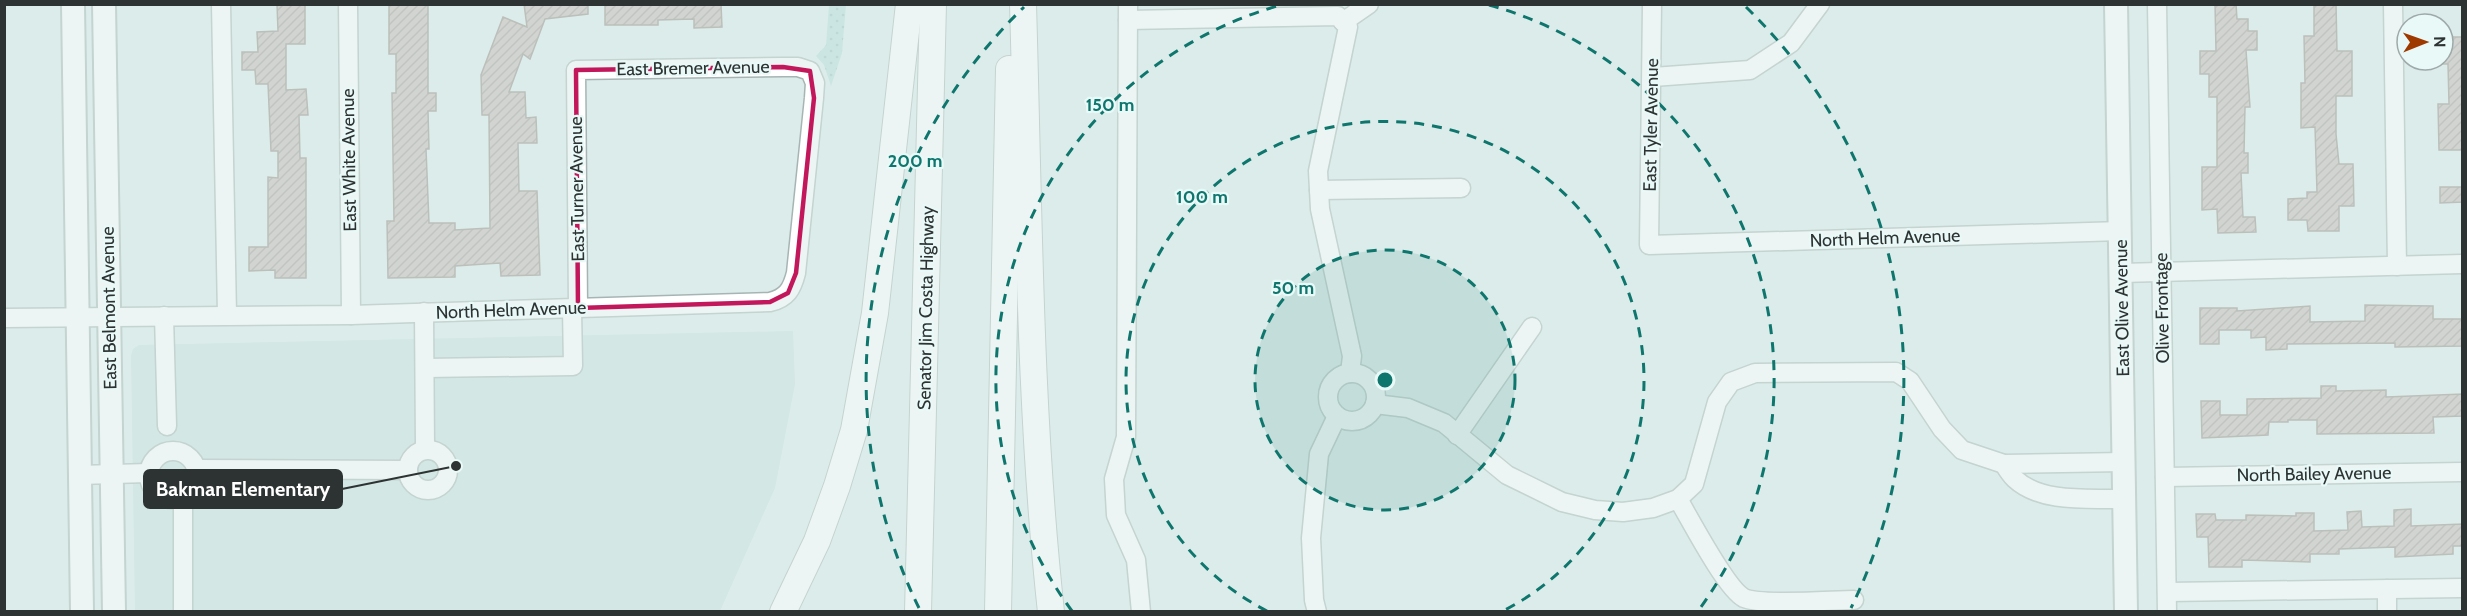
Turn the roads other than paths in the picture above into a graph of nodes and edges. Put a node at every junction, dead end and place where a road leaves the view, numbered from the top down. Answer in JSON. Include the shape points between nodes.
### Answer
{"nodes":[{"id":1,"x":73,"y":4,"type":"edge"},
{"id":2,"x":104,"y":4,"type":"edge"},
{"id":3,"x":221,"y":4,"type":"edge"},
{"id":4,"x":348,"y":4,"type":"edge"},
{"id":5,"x":909,"y":4,"type":"edge"},
{"id":6,"x":933,"y":4,"type":"edge"},
{"id":7,"x":1010,"y":4,"type":"edge"},
{"id":8,"x":1023,"y":4,"type":"edge"},
{"id":9,"x":1369,"y":4,"type":"edge"},
{"id":10,"x":1652,"y":4,"type":"edge"},
{"id":11,"x":1820,"y":4,"type":"edge"},
{"id":12,"x":2116,"y":4,"type":"edge"},
{"id":13,"x":2157,"y":4,"type":"edge"},
{"id":14,"x":2393,"y":4,"type":"edge"},
{"id":15,"x":1128,"y":12,"type":"edge"},
{"id":16,"x":1343,"y":22,"type":"junction"},
{"id":17,"x":576,"y":70,"type":"joint"},
{"id":18,"x":810,"y":71,"type":"joint"},
{"id":19,"x":1653,"y":77,"type":"junction"},
{"id":20,"x":1461,"y":188,"type":"dead end"},
{"id":21,"x":1319,"y":190,"type":"junction"},
{"id":22,"x":2121,"y":231,"type":"junction"},
{"id":23,"x":1649,"y":245,"type":"joint"},
{"id":24,"x":2463,"y":264,"type":"edge"},
{"id":25,"x":2397,"y":266,"type":"junction"},
{"id":26,"x":2162,"y":272,"type":"junction"},
{"id":27,"x":2122,"y":273,"type":"junction"},
{"id":28,"x":575,"y":308,"type":"junction"},
{"id":29,"x":424,"y":312,"type":"junction"},
{"id":30,"x":227,"y":315,"type":"junction"},
{"id":31,"x":351,"y":315,"type":"junction"},
{"id":32,"x":78,"y":316,"type":"junction"},
{"id":33,"x":110,"y":316,"type":"junction"},
{"id":34,"x":164,"y":316,"type":"junction"},
{"id":35,"x":4,"y":318,"type":"edge"},
{"id":36,"x":1532,"y":327,"type":"dead end"},
{"id":37,"x":424,"y":368,"type":"junction"},
{"id":38,"x":1350,"y":373,"type":"junction"},
{"id":39,"x":1375,"y":404,"type":"junction"},
{"id":40,"x":1336,"y":416,"type":"junction"},
{"id":41,"x":167,"y":426,"type":"dead end"},
{"id":42,"x":1457,"y":435,"type":"junction"},
{"id":43,"x":425,"y":449,"type":"junction"},
{"id":44,"x":2124,"y":462,"type":"junction"},
{"id":45,"x":2004,"y":464,"type":"junction"},
{"id":46,"x":196,"y":469,"type":"junction"},
{"id":47,"x":408,"y":470,"type":"junction"},
{"id":48,"x":2463,"y":472,"type":"edge"},
{"id":49,"x":148,"y":473,"type":"junction"},
{"id":50,"x":112,"y":474,"type":"junction"},
{"id":51,"x":80,"y":475,"type":"junction"},
{"id":52,"x":2165,"y":477,"type":"junction"},
{"id":53,"x":183,"y":497,"type":"junction"},
{"id":54,"x":1678,"y":499,"type":"junction"},
{"id":55,"x":2125,"y":499,"type":"junction"},
{"id":56,"x":2463,"y":588,"type":"edge"},
{"id":57,"x":2387,"y":589,"type":"junction"},
{"id":58,"x":2167,"y":592,"type":"junction"},
{"id":59,"x":1854,"y":600,"type":"dead end"},
{"id":60,"x":82,"y":612,"type":"edge"},
{"id":61,"x":114,"y":612,"type":"edge"},
{"id":62,"x":183,"y":612,"type":"edge"},
{"id":63,"x":783,"y":612,"type":"edge"},
{"id":64,"x":918,"y":612,"type":"edge"},
{"id":65,"x":998,"y":612,"type":"edge"},
{"id":66,"x":1051,"y":612,"type":"edge"},
{"id":67,"x":1141,"y":612,"type":"edge"},
{"id":68,"x":1317,"y":612,"type":"edge"},
{"id":69,"x":2126,"y":612,"type":"edge"},
{"id":70,"x":2167,"y":612,"type":"edge"},
{"id":71,"x":2388,"y":612,"type":"edge"}],
"edges":[{"from":1,"to":32,"type":"main road","name":"East Belmont Avenue"},
{"from":2,"to":33,"type":"main road","name":"East Belmont Avenue"},
{"from":3,"to":30,"type":"street"},
{"from":4,"to":31,"type":"street","name":"East White Avenue"},
{"from":5,"to":63,"type":"highway","via":[[874,313],[854,430],[817,541]]},
{"from":6,"to":64,"type":"highway","name":"Senator Jim Costa Highway"},
{"from":7,"to":65,"type":"highway"},
{"from":8,"to":66,"type":"highway","via":[[1034,359]]},
{"from":9,"to":16,"type":"street"},
{"from":10,"to":19,"type":"street","name":"East Tyler Avenue"},
{"from":11,"to":19,"type":"street","via":[[1791,43],[1750,70]]},
{"from":12,"to":22,"type":"main road","name":"East Olive Avenue"},
{"from":13,"to":26,"type":"street","name":"Olive Frontage"},
{"from":14,"to":25,"type":"street"},
{"from":15,"to":16,"type":"street","via":[[1338,16]]},
{"from":15,"to":67,"type":"street","via":[[1126,437],[1114,479],[1116,515],[1136,560]]},
{"from":16,"to":21,"type":"street","via":[[1348,27],[1346,45],[1318,171]]},
{"from":17,"to":18,"type":"street","name":"East Bremer Avenue","via":[[798,67]]},
{"from":17,"to":28,"type":"street","name":"East Turner Avenue"},
{"from":18,"to":28,"type":"street","name":"North Helm Avenue","via":[[815,83],[814,98],[796,273],[788,293],[770,302]]},
{"from":19,"to":23,"type":"street","name":"East Tyler Avenue"},
{"from":20,"to":21,"type":"street"},
{"from":21,"to":38,"type":"street","via":[[1353,356]]},
{"from":22,"to":23,"type":"street","name":"North Helm Avenue"},
{"from":22,"to":27,"type":"main road","name":"East Olive Avenue"},
{"from":24,"to":25,"type":"street"},
{"from":25,"to":26,"type":"street"},
{"from":26,"to":27,"type":"street"},
{"from":26,"to":52,"type":"street","name":"Olive Frontage"},
{"from":27,"to":44,"type":"main road","name":"East Olive Avenue"},
{"from":28,"to":29,"type":"street","name":"North Helm Avenue"},
{"from":28,"to":37,"type":"street","name":"East Turner Avenue","via":[[573,366]]},
{"from":29,"to":31,"type":"street","name":"North Helm Avenue"},
{"from":29,"to":37,"type":"street"},
{"from":30,"to":31,"type":"street","name":"North Helm Avenue"},
{"from":30,"to":34,"type":"street","name":"North Helm Avenue"},
{"from":32,"to":33,"type":"street","name":"North Helm Avenue"},
{"from":32,"to":35,"type":"street","name":"North Helm Avenue"},
{"from":32,"to":51,"type":"main road","name":"East Belmont Avenue"},
{"from":33,"to":34,"type":"street","name":"North Helm Avenue"},
{"from":33,"to":50,"type":"main road","name":"East Belmont Avenue"},
{"from":34,"to":41,"type":"street"},
{"from":36,"to":42,"type":"street"},
{"from":37,"to":43,"type":"street"},
{"from":38,"to":39,"type":"street","via":[[1365,376],[1371,382],[1377,396]]},
{"from":38,"to":40,"type":"street","via":[[1335,380],[1328,394]]},
{"from":39,"to":40,"type":"street","via":[[1359,420]]},
{"from":39,"to":42,"type":"street","via":[[1408,408],[1444,423]]},
{"from":40,"to":68,"type":"street","via":[[1319,454],[1311,538]]},
{"from":42,"to":54,"type":"street","via":[[1507,475],[1562,502],[1623,512],[1653,508]]},
{"from":43,"to":47,"type":"street","via":[[414,455]]},
{"from":43,"to":47,"type":"street","via":[[444,456],[449,469],[445,482],[434,489],[420,489]]},
{"from":44,"to":45,"type":"street"},
{"from":44,"to":55,"type":"main road","name":"East Olive Avenue"},
{"from":45,"to":54,"type":"street","via":[[1962,450],[1942,429],[1910,381],[1896,372],[1755,373],[1731,382],[1717,402],[1694,484]]},
{"from":45,"to":55,"type":"street","via":[[2015,479],[2044,494]]},
{"from":46,"to":47,"type":"street"},
{"from":46,"to":49,"type":"street","via":[[182,452],[167,452],[154,459]]},
{"from":46,"to":53,"type":"street","via":[[195,486]]},
{"from":48,"to":52,"type":"street","name":"North Bailey Avenue"},
{"from":49,"to":50,"type":"street"},
{"from":49,"to":53,"type":"street","via":[[159,495]]},
{"from":50,"to":51,"type":"street"},
{"from":50,"to":61,"type":"main road","name":"East Belmont Avenue"},
{"from":51,"to":60,"type":"main road","name":"East Belmont Avenue"},
{"from":52,"to":58,"type":"street","name":"Olive Frontage"},
{"from":53,"to":62,"type":"street"},
{"from":54,"to":59,"type":"street","via":[[1728,582],[1744,598],[1776,602]]},
{"from":55,"to":69,"type":"main road","name":"East Olive Avenue"},
{"from":56,"to":57,"type":"street"},
{"from":57,"to":58,"type":"street"},
{"from":57,"to":71,"type":"street"},
{"from":58,"to":70,"type":"street","name":"Olive Frontage"}]}
